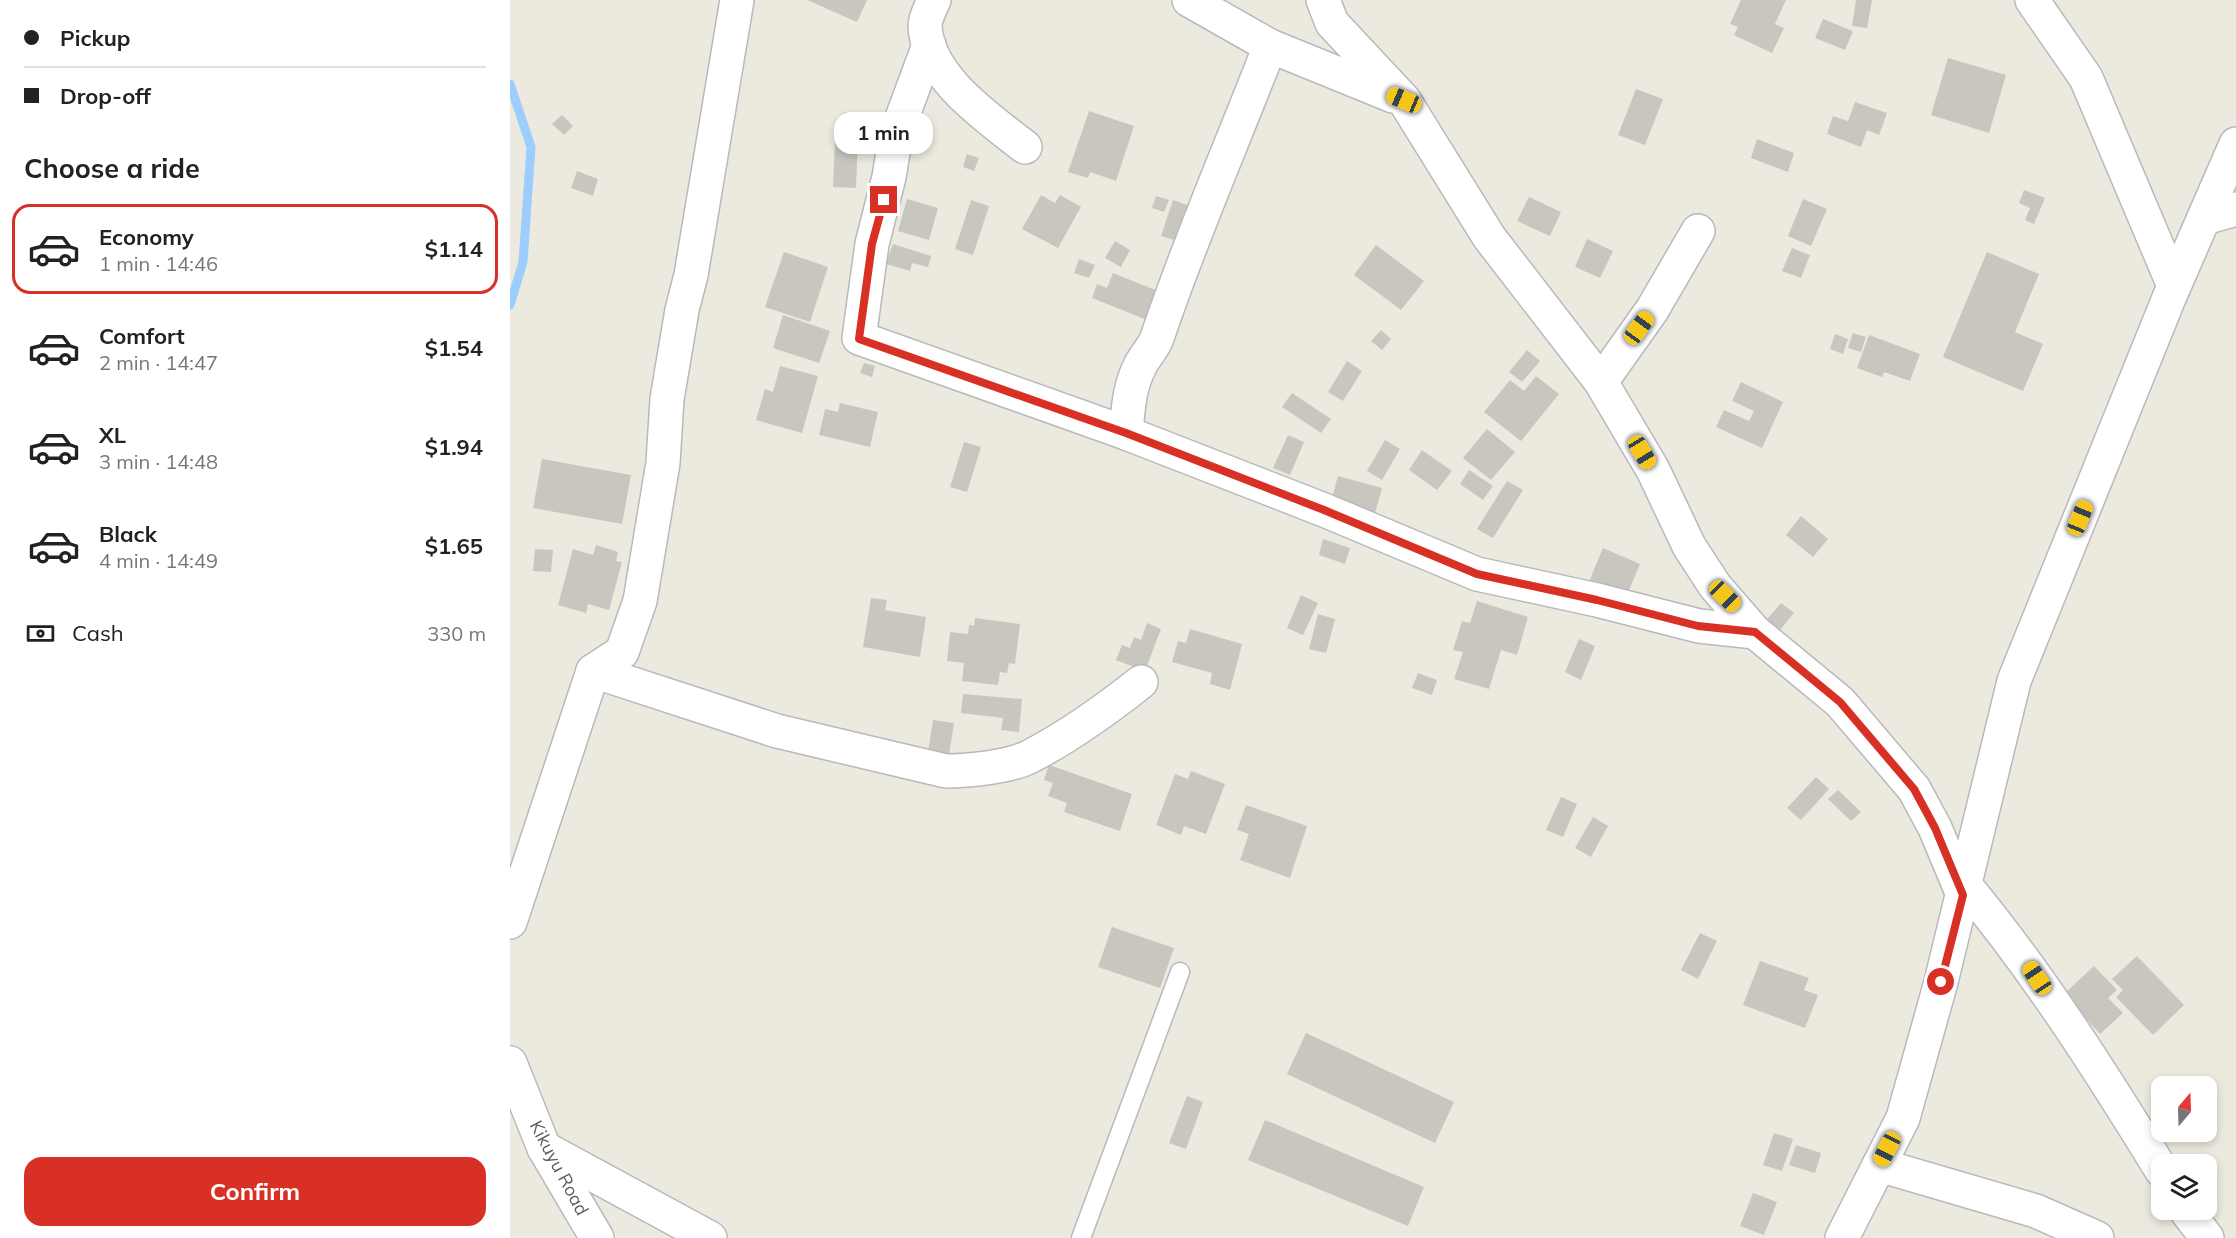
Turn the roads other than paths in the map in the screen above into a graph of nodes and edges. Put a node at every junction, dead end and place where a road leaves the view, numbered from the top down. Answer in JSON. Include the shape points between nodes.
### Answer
{"nodes":[{"id":1,"x":738,"y":0,"type":"edge"},
{"id":2,"x":934,"y":0,"type":"edge"},
{"id":3,"x":1189,"y":0,"type":"edge"},
{"id":4,"x":1323,"y":0,"type":"edge"},
{"id":5,"x":2032,"y":0,"type":"edge"},
{"id":6,"x":929,"y":45,"type":"junction"},
{"id":7,"x":1270,"y":46,"type":"junction"},
{"id":8,"x":1404,"y":100,"type":"junction"},
{"id":9,"x":2236,"y":144,"type":"edge"},
{"id":10,"x":1025,"y":147,"type":"dead end"},
{"id":11,"x":2236,"y":209,"type":"edge"},
{"id":12,"x":2204,"y":218,"type":"junction"},
{"id":13,"x":1698,"y":231,"type":"dead end"},
{"id":14,"x":2175,"y":286,"type":"junction"},
{"id":15,"x":1600,"y":382,"type":"junction"},
{"id":16,"x":1126,"y":433,"type":"junction"},
{"id":17,"x":1755,"y":632,"type":"junction"},
{"id":18,"x":593,"y":671,"type":"junction"},
{"id":19,"x":1141,"y":682,"type":"dead end"},
{"id":20,"x":1964,"y":890,"type":"junction"},
{"id":21,"x":510,"y":922,"type":"edge"},
{"id":22,"x":1180,"y":972,"type":"dead end"},
{"id":23,"x":510,"y":1063,"type":"edge"},
{"id":24,"x":544,"y":1148,"type":"junction"},
{"id":25,"x":2152,"y":1154,"type":"edge"},
{"id":26,"x":1879,"y":1165,"type":"junction"},
{"id":27,"x":2193,"y":1220,"type":"edge"},
{"id":28,"x":597,"y":1238,"type":"edge"},
{"id":29,"x":710,"y":1238,"type":"edge"},
{"id":30,"x":1081,"y":1238,"type":"edge"},
{"id":31,"x":1842,"y":1238,"type":"edge"},
{"id":32,"x":2097,"y":1238,"type":"edge"},
{"id":33,"x":2207,"y":1238,"type":"edge"}],
"edges":[{"from":1,"to":18,"type":"street","via":[[666,399],[663,463],[648,565],[622,652]]},
{"from":2,"to":6,"type":"street","via":[[925,24]]},
{"from":3,"to":7,"type":"street"},
{"from":4,"to":8,"type":"street","via":[[1332,23]]},
{"from":5,"to":14,"type":"street","via":[[2086,78]]},
{"from":6,"to":10,"type":"street","via":[[932,58],[975,108]]},
{"from":6,"to":16,"type":"street","via":[[896,134],[872,244],[859,339]]},
{"from":7,"to":8,"type":"street"},
{"from":7,"to":16,"type":"street","via":[[1178,274],[1157,339],[1140,366],[1130,394]]},
{"from":8,"to":15,"type":"street","via":[[1489,237]]},
{"from":9,"to":12,"type":"street"},
{"from":11,"to":12,"type":"street"},
{"from":12,"to":14,"type":"street"},
{"from":13,"to":15,"type":"street","via":[[1652,310]]},
{"from":14,"to":20,"type":"street","via":[[2014,681]]},
{"from":15,"to":17,"type":"street","via":[[1653,470],[1689,546],[1715,586]]},
{"from":16,"to":17,"type":"street","via":[[1477,574],[1698,626]]},
{"from":17,"to":20,"type":"street","via":[[1840,702],[1914,789]]},
{"from":18,"to":19,"type":"street","via":[[777,731],[946,771],[1027,758]]},
{"from":18,"to":21,"type":"street"},
{"from":20,"to":25,"type":"street","via":[[2013,942]]},
{"from":20,"to":26,"type":"street","via":[[1904,1118]]},
{"from":22,"to":30,"type":"lane"},
{"from":23,"to":24,"type":"street","name":"Kikuyu Road"},
{"from":24,"to":28,"type":"street","name":"Kikuyu Road"},
{"from":24,"to":29,"type":"street"},
{"from":26,"to":31,"type":"street"},
{"from":26,"to":32,"type":"street","via":[[2036,1211]]},
{"from":27,"to":33,"type":"street"}]}
